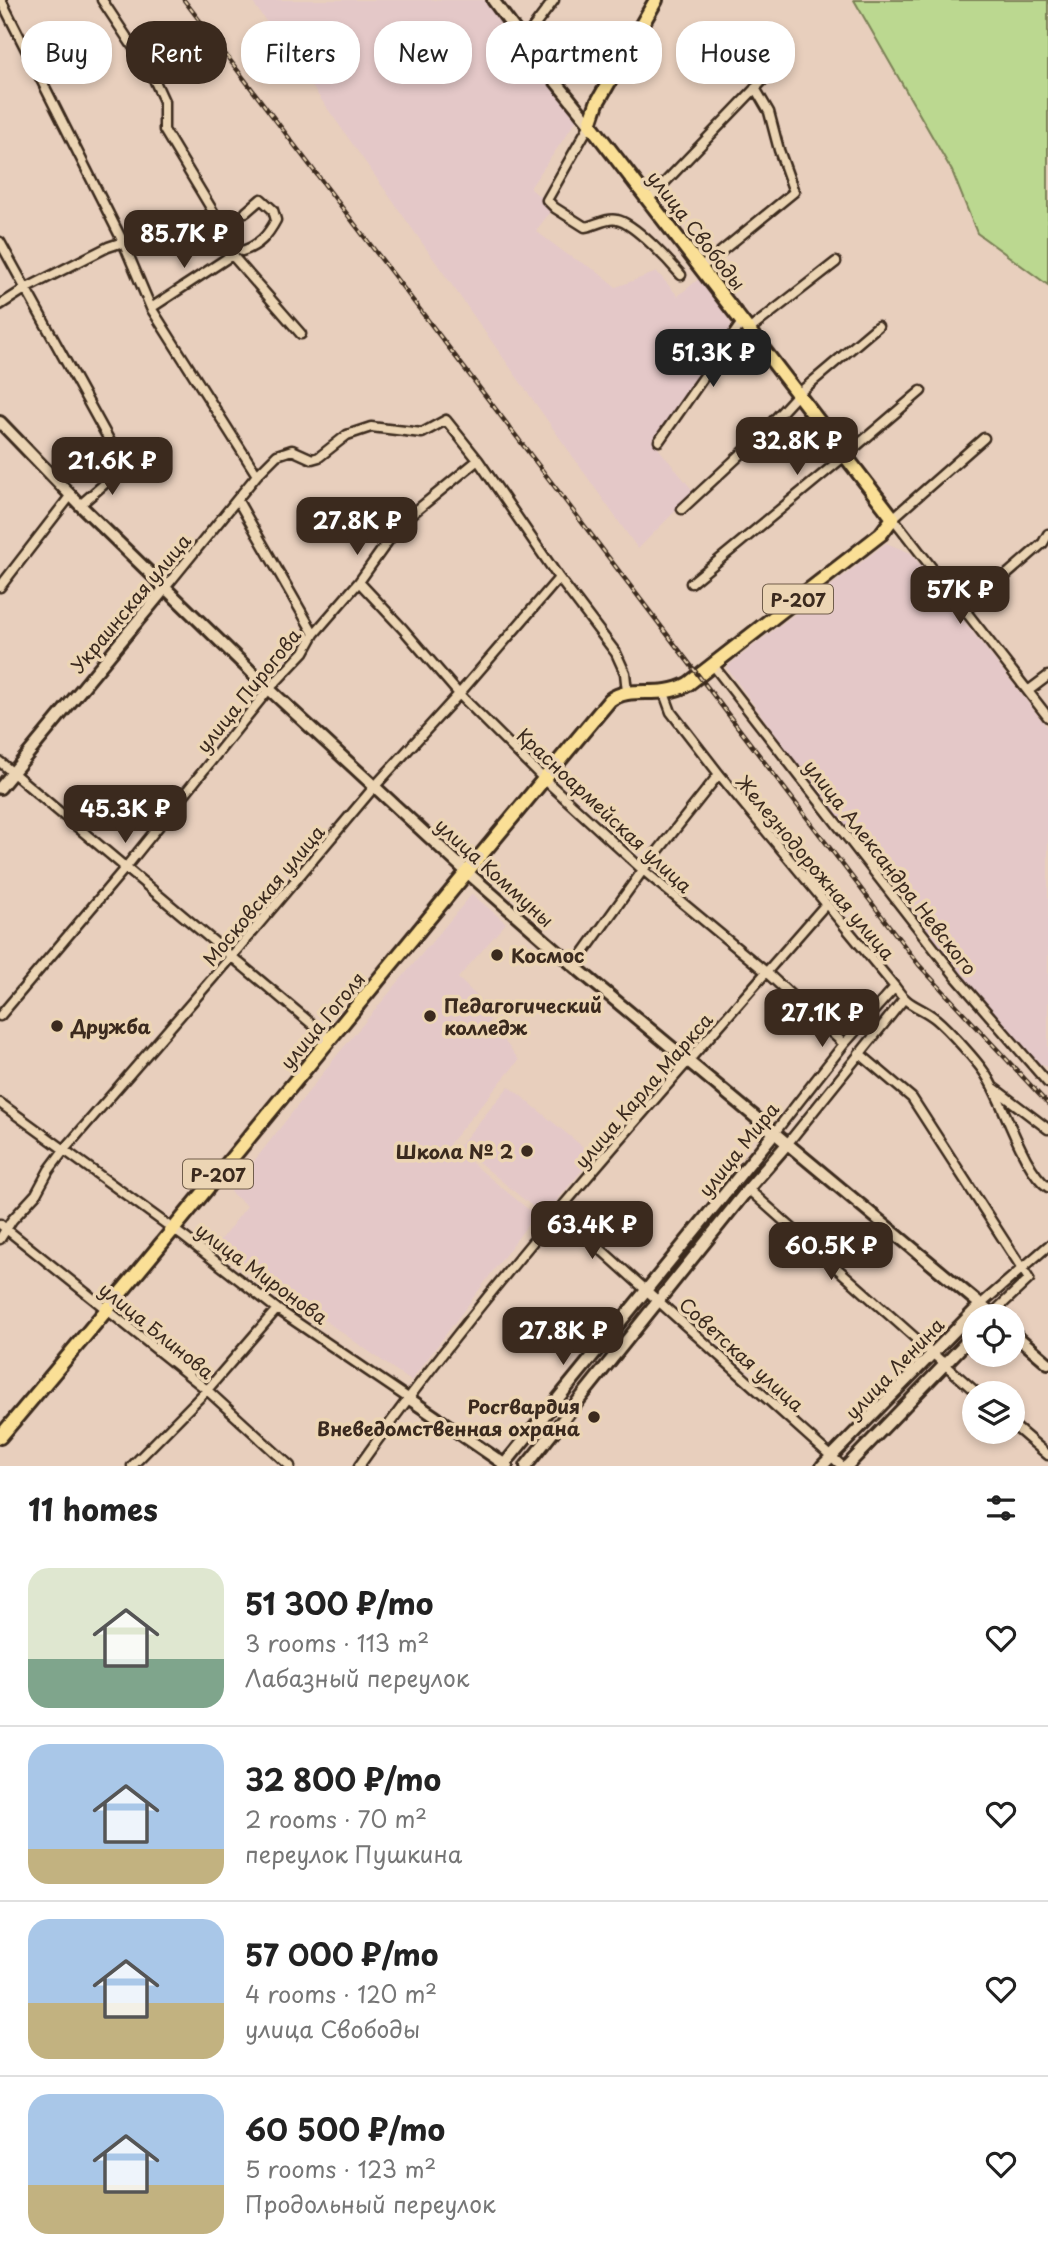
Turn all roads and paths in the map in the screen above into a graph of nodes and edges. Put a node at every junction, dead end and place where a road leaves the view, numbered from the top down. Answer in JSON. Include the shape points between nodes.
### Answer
{"nodes":[{"id":1,"x":1,"y":0,"type":"edge"},
{"id":2,"x":102,"y":0,"type":"edge"},
{"id":3,"x":493,"y":0,"type":"edge"},
{"id":4,"x":554,"y":0,"type":"edge"},
{"id":5,"x":656,"y":0,"type":"edge"},
{"id":6,"x":508,"y":21,"type":"edge"},
{"id":7,"x":538,"y":21,"type":"edge"},
{"id":8,"x":558,"y":84,"type":"edge"},
{"id":9,"x":759,"y":84,"type":"edge"},
{"id":10,"x":755,"y":88,"type":"junction"},
{"id":11,"x":590,"y":124,"type":"junction"},
{"id":12,"x":648,"y":200,"type":"junction"},
{"id":13,"x":246,"y":212,"type":"dead end"},
{"id":14,"x":0,"y":242,"type":"edge"},
{"id":15,"x":123,"y":242,"type":"junction"},
{"id":16,"x":233,"y":252,"type":"junction"},
{"id":17,"x":836,"y":262,"type":"dead end"},
{"id":18,"x":701,"y":268,"type":"junction"},
{"id":19,"x":681,"y":275,"type":"dead end"},
{"id":20,"x":25,"y":289,"type":"junction"},
{"id":21,"x":0,"y":305,"type":"edge"},
{"id":22,"x":151,"y":308,"type":"junction"},
{"id":23,"x":746,"y":325,"type":"junction"},
{"id":24,"x":878,"y":326,"type":"dead end"},
{"id":25,"x":301,"y":334,"type":"dead end"},
{"id":26,"x":921,"y":391,"type":"dead end"},
{"id":27,"x":799,"y":393,"type":"junction"},
{"id":28,"x":0,"y":422,"type":"edge"},
{"id":29,"x":984,"y":438,"type":"dead end"},
{"id":30,"x":659,"y":440,"type":"dead end"},
{"id":31,"x":846,"y":455,"type":"junction"},
{"id":32,"x":478,"y":460,"type":"junction"},
{"id":33,"x":257,"y":475,"type":"junction"},
{"id":34,"x":71,"y":495,"type":"junction"},
{"id":35,"x":237,"y":500,"type":"junction"},
{"id":36,"x":80,"y":505,"type":"junction"},
{"id":37,"x":682,"y":509,"type":"dead end"},
{"id":38,"x":893,"y":518,"type":"junction"},
{"id":39,"x":1048,"y":534,"type":"edge"},
{"id":40,"x":559,"y":579,"type":"junction"},
{"id":41,"x":359,"y":582,"type":"junction"},
{"id":42,"x":691,"y":583,"type":"dead end"},
{"id":43,"x":0,"y":587,"type":"edge"},
{"id":44,"x":165,"y":588,"type":"junction"},
{"id":45,"x":966,"y":610,"type":"junction"},
{"id":46,"x":314,"y":635,"type":"junction"},
{"id":47,"x":713,"y":665,"type":"junction"},
{"id":48,"x":1048,"y":676,"type":"edge"},
{"id":49,"x":270,"y":689,"type":"junction"},
{"id":50,"x":1028,"y":691,"type":"junction"},
{"id":51,"x":626,"y":692,"type":"junction"},
{"id":52,"x":664,"y":693,"type":"junction"},
{"id":53,"x":459,"y":694,"type":"junction"},
{"id":54,"x":1048,"y":717,"type":"edge"},
{"id":55,"x":0,"y":762,"type":"edge"},
{"id":56,"x":13,"y":773,"type":"junction"},
{"id":57,"x":719,"y":774,"type":"junction"},
{"id":58,"x":544,"y":779,"type":"junction"},
{"id":59,"x":375,"y":786,"type":"junction"},
{"id":60,"x":0,"y":788,"type":"edge"},
{"id":61,"x":126,"y":867,"type":"junction"},
{"id":62,"x":643,"y":870,"type":"junction"},
{"id":63,"x":468,"y":873,"type":"junction"},
{"id":64,"x":826,"y":904,"type":"junction"},
{"id":65,"x":232,"y":957,"type":"junction"},
{"id":66,"x":574,"y":966,"type":"junction"},
{"id":67,"x":766,"y":972,"type":"junction"},
{"id":68,"x":895,"y":987,"type":"junction"},
{"id":69,"x":903,"y":1000,"type":"junction"},
{"id":70,"x":0,"y":1016,"type":"edge"},
{"id":71,"x":331,"y":1040,"type":"junction"},
{"id":72,"x":844,"y":1044,"type":"junction"},
{"id":73,"x":859,"y":1053,"type":"junction"},
{"id":74,"x":688,"y":1061,"type":"junction"},
{"id":75,"x":1048,"y":1082,"type":"edge"},
{"id":76,"x":992,"y":1086,"type":"junction"},
{"id":77,"x":0,"y":1103,"type":"edge"},
{"id":78,"x":1048,"y":1129,"type":"edge"},
{"id":79,"x":775,"y":1132,"type":"junction"},
{"id":80,"x":788,"y":1143,"type":"junction"},
{"id":81,"x":64,"y":1150,"type":"junction"},
{"id":82,"x":1048,"y":1187,"type":"edge"},
{"id":83,"x":748,"y":1189,"type":"junction"},
{"id":84,"x":558,"y":1211,"type":"junction"},
{"id":85,"x":3,"y":1226,"type":"edge"},
{"id":86,"x":173,"y":1230,"type":"junction"},
{"id":87,"x":0,"y":1239,"type":"edge"},
{"id":88,"x":1048,"y":1246,"type":"edge"},
{"id":89,"x":1022,"y":1268,"type":"junction"},
{"id":90,"x":645,"y":1290,"type":"junction"},
{"id":91,"x":659,"y":1300,"type":"junction"},
{"id":92,"x":979,"y":1304,"type":"edge"},
{"id":93,"x":981,"y":1304,"type":"edge"},
{"id":94,"x":1003,"y":1304,"type":"edge"},
{"id":95,"x":277,"y":1309,"type":"junction"},
{"id":96,"x":108,"y":1310,"type":"junction"},
{"id":97,"x":962,"y":1324,"type":"edge"},
{"id":98,"x":1025,"y":1343,"type":"edge"},
{"id":99,"x":962,"y":1346,"type":"edge"},
{"id":100,"x":933,"y":1354,"type":"junction"},
{"id":101,"x":1048,"y":1363,"type":"edge"},
{"id":102,"x":945,"y":1364,"type":"junction"},
{"id":103,"x":964,"y":1381,"type":"edge"},
{"id":104,"x":207,"y":1390,"type":"junction"},
{"id":105,"x":408,"y":1398,"type":"junction"},
{"id":106,"x":1025,"y":1435,"type":"edge"},
{"id":107,"x":0,"y":1437,"type":"edge"},
{"id":108,"x":1048,"y":1455,"type":"edge"},
{"id":109,"x":831,"y":1457,"type":"junction"},
{"id":110,"x":505,"y":1465,"type":"edge"},
{"id":111,"x":132,"y":1466,"type":"edge"},
{"id":112,"x":290,"y":1466,"type":"edge"},
{"id":113,"x":359,"y":1466,"type":"edge"},
{"id":114,"x":526,"y":1466,"type":"edge"},
{"id":115,"x":822,"y":1466,"type":"edge"},
{"id":116,"x":844,"y":1466,"type":"edge"}],
"edges":[{"from":1,"to":15,"type":"street"},
{"from":2,"to":16,"type":"street","via":[[153,77],[164,101],[164,130]]},
{"from":3,"to":6,"type":"street","name":"улица Свободы"},
{"from":4,"to":7,"type":"street"},
{"from":5,"to":11,"type":"main road","via":[[597,103]]},
{"from":8,"to":11,"type":"street","name":"улица Свободы"},
{"from":9,"to":10,"type":"street"},
{"from":10,"to":12,"type":"street"},
{"from":10,"to":18,"type":"street","via":[[769,112],[794,192]]},
{"from":11,"to":12,"type":"main road","name":"улица Свободы"},
{"from":11,"to":19,"type":"street","via":[[547,200],[584,227],[610,219],[629,225]]},
{"from":12,"to":18,"type":"main road","name":"улица Свободы"},
{"from":13,"to":16,"type":"street","via":[[261,199],[276,220],[260,243]]},
{"from":14,"to":20,"type":"street"},
{"from":15,"to":20,"type":"street"},
{"from":15,"to":22,"type":"street"},
{"from":16,"to":22,"type":"street"},
{"from":16,"to":25,"type":"street"},
{"from":17,"to":23,"type":"street"},
{"from":18,"to":23,"type":"main road","name":"улица Свободы"},
{"from":20,"to":21,"type":"street"},
{"from":20,"to":36,"type":"street","via":[[124,467]]},
{"from":22,"to":33,"type":"street"},
{"from":23,"to":27,"type":"main road","name":"улица Свободы"},
{"from":23,"to":30,"type":"street"},
{"from":24,"to":27,"type":"street"},
{"from":26,"to":31,"type":"street"},
{"from":27,"to":31,"type":"main road","name":"улица Свободы"},
{"from":27,"to":37,"type":"street"},
{"from":28,"to":34,"type":"street","name":"улица Коммуны"},
{"from":29,"to":38,"type":"street"},
{"from":31,"to":38,"type":"main road","name":"улица Свободы"},
{"from":31,"to":42,"type":"street"},
{"from":32,"to":33,"type":"street","name":"Украинская улица","via":[[446,419],[422,433],[370,426],[347,435],[319,457],[284,452]]},
{"from":32,"to":40,"type":"street"},
{"from":32,"to":41,"type":"street","name":"улица Пирогова","via":[[401,523]]},
{"from":33,"to":35,"type":"street","name":"Украинская улица"},
{"from":34,"to":36,"type":"street","name":"улица Коммуны"},
{"from":34,"to":43,"type":"street"},
{"from":35,"to":44,"type":"street","name":"Украинская улица"},
{"from":35,"to":46,"type":"street"},
{"from":36,"to":44,"type":"street","name":"улица Коммуны"},
{"from":38,"to":45,"type":"street","name":"улица Свободы"},
{"from":38,"to":47,"type":"main road","number":"Р-207","via":[[881,534]]},
{"from":39,"to":45,"type":"street"},
{"from":40,"to":51,"type":"street","via":[[616,653],[625,673]]},
{"from":40,"to":53,"type":"street","name":"Московская улица"},
{"from":41,"to":46,"type":"street","name":"улица Пирогова"},
{"from":41,"to":53,"type":"street","name":"Красноармейская улица"},
{"from":44,"to":49,"type":"street","name":"улица Коммуны"},
{"from":44,"to":56,"type":"street","name":"Украинская улица"},
{"from":45,"to":50,"type":"street","name":"улица Свободы"},
{"from":46,"to":49,"type":"street","name":"улица Пирогова"},
{"from":47,"to":52,"type":"main road","number":"Р-207","via":[[680,689]]},
{"from":47,"to":75,"type":"street","name":"улица Александра Невского","via":[[957,978]]},
{"from":48,"to":50,"type":"street"},
{"from":49,"to":59,"type":"street","name":"улица Коммуны"},
{"from":49,"to":61,"type":"street","name":"улица Пирогова"},
{"from":50,"to":54,"type":"street","name":"улица Свободы"},
{"from":51,"to":52,"type":"main road","number":"Р-207"},
{"from":51,"to":58,"type":"main road","name":"улица Гоголя","number":"Р-207","via":[[610,700]]},
{"from":52,"to":57,"type":"street","name":"Железнодорожная улица","via":[[671,712]]},
{"from":53,"to":58,"type":"street","name":"Красноармейская улица"},
{"from":53,"to":59,"type":"street","name":"Московская улица"},
{"from":55,"to":56,"type":"street"},
{"from":56,"to":60,"type":"street","name":"Украинская улица"},
{"from":56,"to":61,"type":"street"},
{"from":57,"to":62,"type":"street"},
{"from":57,"to":64,"type":"street","name":"Железнодорожная улица"},
{"from":58,"to":62,"type":"street","name":"Красноармейская улица"},
{"from":58,"to":63,"type":"main road","name":"улица Гоголя","number":"Р-207"},
{"from":59,"to":63,"type":"street","name":"улица Коммуны"},
{"from":59,"to":65,"type":"street","name":"Московская улица"},
{"from":61,"to":65,"type":"street"},
{"from":61,"to":70,"type":"street","name":"улица Пирогова"},
{"from":62,"to":66,"type":"street"},
{"from":62,"to":67,"type":"street","name":"Красноармейская улица"},
{"from":63,"to":66,"type":"street","name":"улица Коммуны"},
{"from":63,"to":71,"type":"main road","name":"улица Гоголя","number":"Р-207"},
{"from":64,"to":67,"type":"street","name":"улица Карла Маркса"},
{"from":64,"to":68,"type":"street","name":"Железнодорожная улица"},
{"from":65,"to":71,"type":"street"},
{"from":65,"to":81,"type":"street","name":"Московская улица"},
{"from":66,"to":74,"type":"street","name":"улица Коммуны"},
{"from":67,"to":72,"type":"street","name":"Красноармейская улица"},
{"from":67,"to":74,"type":"street","name":"улица Карла Маркса"},
{"from":68,"to":69,"type":"street","name":"Железнодорожная улица"},
{"from":68,"to":72,"type":"street","name":"улица Мира"},
{"from":69,"to":73,"type":"street","name":"улица Мира"},
{"from":69,"to":76,"type":"street","name":"Железнодорожная улица","via":[[943,1025]]},
{"from":71,"to":86,"type":"main road","name":"улица Гоголя","number":"Р-207"},
{"from":72,"to":79,"type":"street","name":"улица Мира"},
{"from":73,"to":80,"type":"street","name":"улица Мира"},
{"from":73,"to":89,"type":"street","via":[[912,1098]]},
{"from":74,"to":79,"type":"street","name":"улица Коммуны"},
{"from":74,"to":84,"type":"street","name":"улица Карла Маркса"},
{"from":76,"to":78,"type":"street"},
{"from":76,"to":82,"type":"street","name":"Железнодорожная улица","via":[[1035,1174]]},
{"from":77,"to":81,"type":"street","name":"улица Миронова"},
{"from":79,"to":80,"type":"street","name":"улица Коммуны"},
{"from":79,"to":90,"type":"street","name":"улица Мира"},
{"from":80,"to":83,"type":"street","name":"улица Мира"},
{"from":80,"to":92,"type":"street","name":"улица Коммуны"},
{"from":81,"to":85,"type":"street","name":"Московская улица","via":[[36,1194]]},
{"from":81,"to":86,"type":"street","name":"улица Миронова"},
{"from":83,"to":91,"type":"street","name":"улица Мира"},
{"from":83,"to":100,"type":"street"},
{"from":84,"to":90,"type":"street","name":"Советская улица"},
{"from":84,"to":105,"type":"street","name":"улица Карла Маркса"},
{"from":85,"to":87,"type":"street","name":"Московская улица"},
{"from":85,"to":96,"type":"street","name":"улица Блинова"},
{"from":86,"to":95,"type":"street","name":"улица Миронова"},
{"from":86,"to":96,"type":"main road","name":"улица Гоголя","number":"Р-207"},
{"from":88,"to":89,"type":"street","name":"улица Ленина"},
{"from":89,"to":93,"type":"street","name":"улица Ленина"},
{"from":89,"to":94,"type":"street","via":[[1029,1279]]},
{"from":90,"to":91,"type":"street","name":"Советская улица"},
{"from":90,"to":110,"type":"street","name":"улица Мира"},
{"from":91,"to":109,"type":"street","name":"Советская улица"},
{"from":91,"to":114,"type":"street","name":"улица Мира"},
{"from":95,"to":104,"type":"street"},
{"from":95,"to":105,"type":"street","name":"улица Миронова"},
{"from":96,"to":104,"type":"street","name":"улица Блинова"},
{"from":96,"to":107,"type":"main road","name":"улица Гоголя","number":"Р-207"},
{"from":97,"to":100,"type":"street","name":"улица Ленина"},
{"from":98,"to":101,"type":"street"},
{"from":99,"to":102,"type":"street","name":"улица Ленина"},
{"from":100,"to":102,"type":"street"},
{"from":100,"to":109,"type":"street","name":"улица Ленина"},
{"from":102,"to":103,"type":"street"},
{"from":102,"to":116,"type":"street","name":"улица Ленина"},
{"from":104,"to":111,"type":"street"},
{"from":104,"to":112,"type":"street","name":"улица Блинова"},
{"from":105,"to":110,"type":"street","name":"улица Миронова"},
{"from":105,"to":113,"type":"street","name":"улица Карла Маркса"},
{"from":106,"to":108,"type":"street"},
{"from":109,"to":115,"type":"street","name":"улица Ленина"},
{"from":109,"to":116,"type":"street","name":"Советская улица"}]}
